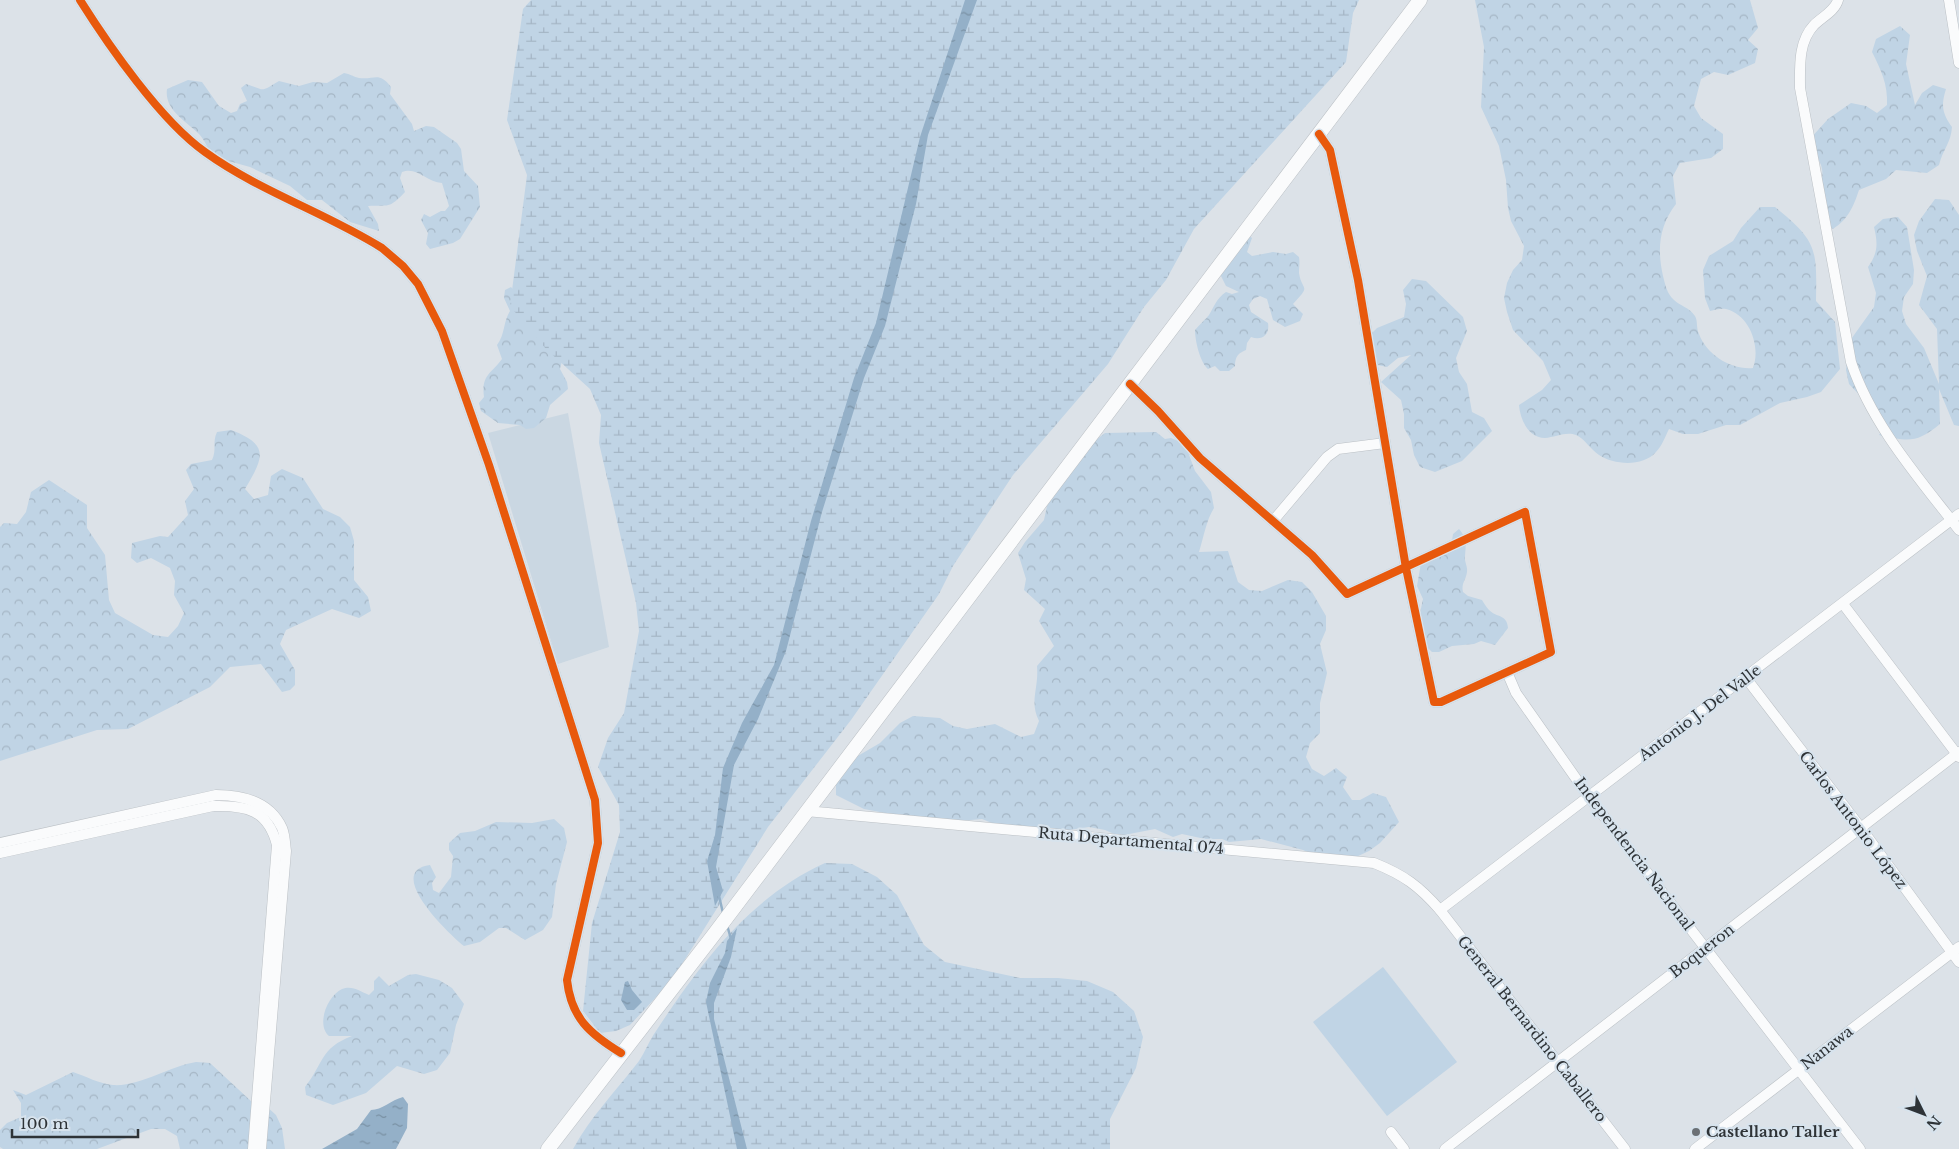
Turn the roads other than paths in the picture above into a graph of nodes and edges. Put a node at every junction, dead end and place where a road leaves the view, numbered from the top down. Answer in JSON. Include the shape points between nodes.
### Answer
{"nodes":[{"id":1,"x":80,"y":0,"type":"edge"},
{"id":2,"x":1420,"y":0,"type":"edge"},
{"id":3,"x":1838,"y":0,"type":"edge"},
{"id":4,"x":1948,"y":0,"type":"edge"},
{"id":5,"x":1959,"y":63,"type":"edge"},
{"id":6,"x":1319,"y":134,"type":"junction"},
{"id":7,"x":1130,"y":384,"type":"junction"},
{"id":8,"x":1385,"y":443,"type":"junction"},
{"id":9,"x":1955,"y":517,"type":"edge"},
{"id":10,"x":1273,"y":521,"type":"junction"},
{"id":11,"x":1959,"y":530,"type":"edge"},
{"id":12,"x":1406,"y":568,"type":"junction"},
{"id":13,"x":1843,"y":604,"type":"junction"},
{"id":14,"x":1507,"y":672,"type":"junction"},
{"id":15,"x":1746,"y":678,"type":"junction"},
{"id":16,"x":1958,"y":754,"type":"edge"},
{"id":17,"x":1589,"y":797,"type":"junction"},
{"id":18,"x":806,"y":811,"type":"junction"},
{"id":19,"x":1861,"y":828,"type":"junction"},
{"id":20,"x":0,"y":843,"type":"edge"},
{"id":21,"x":0,"y":853,"type":"edge"},
{"id":22,"x":1440,"y":910,"type":"junction"},
{"id":23,"x":1706,"y":948,"type":"junction"},
{"id":24,"x":1955,"y":949,"type":"edge"},
{"id":25,"x":1959,"y":962,"type":"edge"},
{"id":26,"x":621,"y":1053,"type":"junction"},
{"id":27,"x":1558,"y":1062,"type":"junction"},
{"id":28,"x":1799,"y":1070,"type":"junction"},
{"id":29,"x":1391,"y":1132,"type":"dead end"},
{"id":30,"x":253,"y":1149,"type":"edge"},
{"id":31,"x":261,"y":1149,"type":"edge"},
{"id":32,"x":548,"y":1149,"type":"edge"},
{"id":33,"x":1404,"y":1149,"type":"edge"},
{"id":34,"x":1446,"y":1149,"type":"edge"},
{"id":35,"x":1625,"y":1149,"type":"edge"},
{"id":36,"x":1695,"y":1149,"type":"edge"},
{"id":37,"x":1860,"y":1149,"type":"edge"}],
"edges":[{"from":1,"to":26,"type":"street","via":[[134,76],[189,139],[224,164],[382,248],[403,266],[430,306],[442,331],[489,465],[595,800],[597,850],[567,980],[569,998],[589,1031]]},
{"from":2,"to":6,"type":"highway"},
{"from":3,"to":9,"type":"street","via":[[1836,6],[1813,26],[1804,41],[1800,58],[1800,88],[1851,362],[1858,384],[1891,440]]},
{"from":4,"to":5,"type":"street"},
{"from":6,"to":7,"type":"highway"},
{"from":6,"to":8,"type":"street","via":[[1330,150],[1344,212]]},
{"from":7,"to":10,"type":"street","via":[[1200,458]]},
{"from":7,"to":18,"type":"highway"},
{"from":8,"to":10,"type":"street","via":[[1338,449],[1327,457]]},
{"from":8,"to":12,"type":"street"},
{"from":9,"to":11,"type":"street"},
{"from":9,"to":13,"type":"street","name":"Antonio J. Del Valle"},
{"from":10,"to":12,"type":"street","via":[[1312,555],[1347,594]]},
{"from":12,"to":14,"type":"street","via":[[1434,702],[1441,702]]},
{"from":12,"to":14,"type":"street","via":[[1525,512],[1551,652]]},
{"from":13,"to":15,"type":"street","name":"Antonio J. Del Valle"},
{"from":13,"to":16,"type":"street"},
{"from":14,"to":17,"type":"street","name":"Independencia Nacional","via":[[1516,693]]},
{"from":15,"to":17,"type":"street","name":"Antonio J. Del Valle"},
{"from":15,"to":19,"type":"street","name":"Carlos Antonio López"},
{"from":16,"to":19,"type":"street","name":"Boqueron"},
{"from":17,"to":22,"type":"street","name":"Antonio J. Del Valle"},
{"from":17,"to":23,"type":"street","name":"Independencia Nacional"},
{"from":18,"to":22,"type":"street","name":"Ruta Departamental 074","via":[[1374,863],[1412,881]]},
{"from":18,"to":26,"type":"highway"},
{"from":19,"to":23,"type":"street","name":"Boqueron"},
{"from":19,"to":24,"type":"street","name":"Carlos Antonio López"},
{"from":20,"to":31,"type":"street","via":[[216,795],[238,795],[260,804],[275,818],[282,830],[286,851]]},
{"from":21,"to":30,"type":"street","via":[[213,806],[248,808],[268,822],[277,845]]},
{"from":22,"to":27,"type":"street","name":"General Bernardino Caballero"},
{"from":23,"to":27,"type":"street","name":"Boqueron"},
{"from":23,"to":28,"type":"street","name":"Independencia Nacional"},
{"from":24,"to":25,"type":"street","name":"Carlos Antonio López"},
{"from":24,"to":28,"type":"street","name":"Nanawa"},
{"from":26,"to":32,"type":"highway"},
{"from":27,"to":34,"type":"street","name":"Boqueron"},
{"from":27,"to":35,"type":"street","name":"General Bernardino Caballero"},
{"from":28,"to":36,"type":"street","name":"Nanawa"},
{"from":28,"to":37,"type":"street","name":"Independencia Nacional"},
{"from":29,"to":33,"type":"street"}]}
